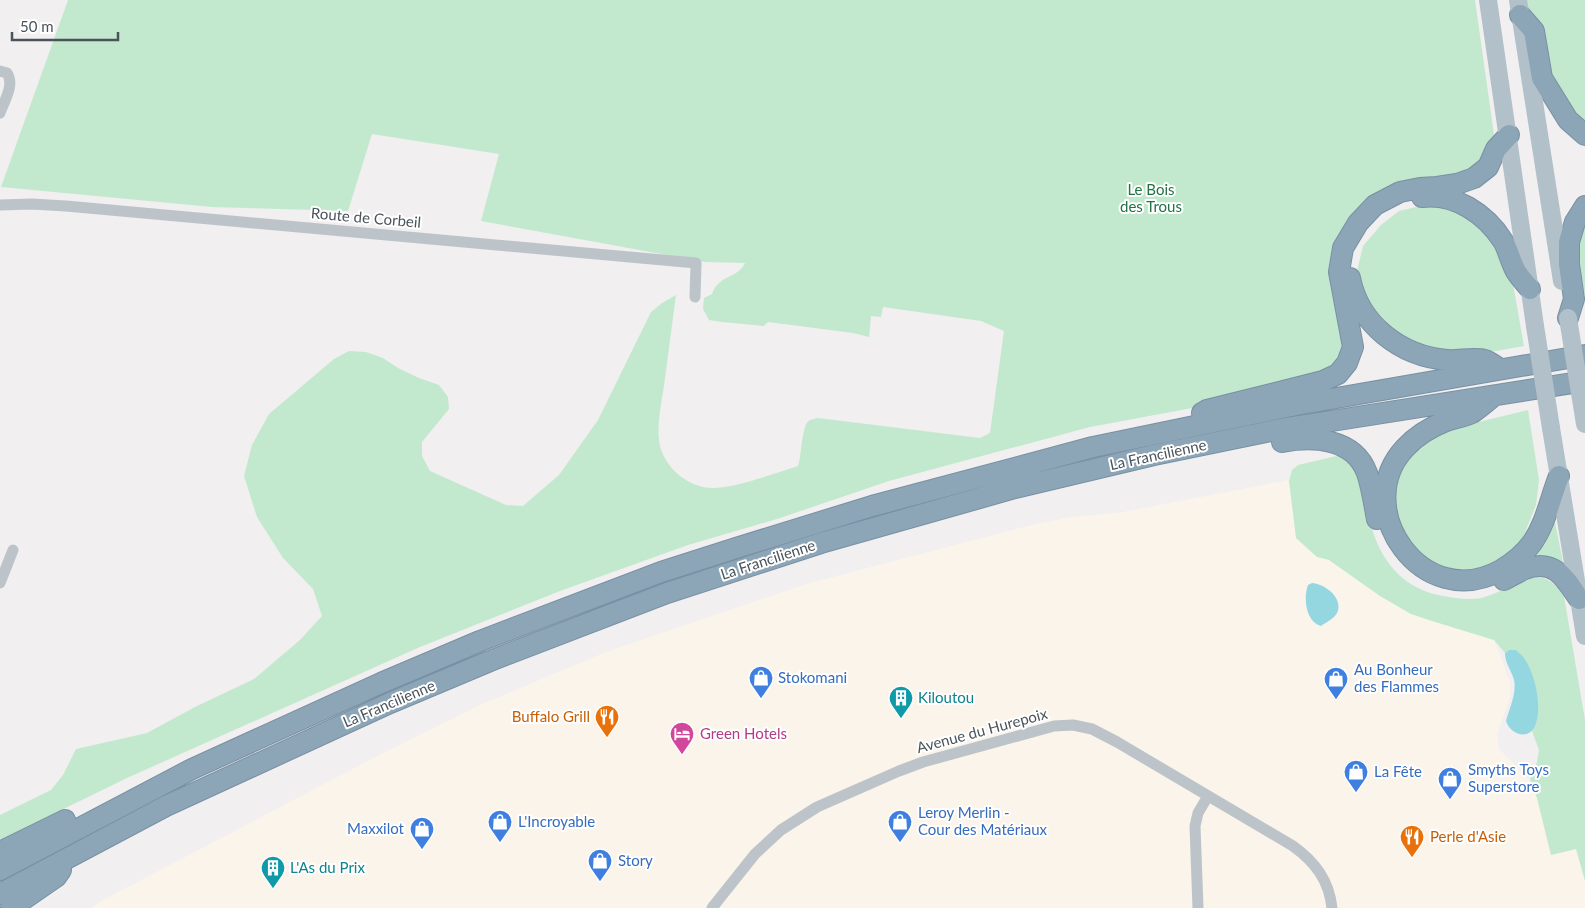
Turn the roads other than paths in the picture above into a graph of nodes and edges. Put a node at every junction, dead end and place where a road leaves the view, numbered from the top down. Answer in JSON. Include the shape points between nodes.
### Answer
{"nodes":[{"id":1,"x":1488,"y":0,"type":"edge"},
{"id":2,"x":1519,"y":8,"type":"edge"},
{"id":3,"x":0,"y":71,"type":"edge"},
{"id":4,"x":0,"y":113,"type":"edge"},
{"id":5,"x":1508,"y":135,"type":"junction"},
{"id":6,"x":1585,"y":135,"type":"edge"},
{"id":7,"x":0,"y":205,"type":"edge"},
{"id":8,"x":1585,"y":206,"type":"edge"},
{"id":9,"x":1530,"y":288,"type":"junction"},
{"id":10,"x":695,"y":297,"type":"dead end"},
{"id":11,"x":1568,"y":318,"type":"junction"},
{"id":12,"x":1501,"y":369,"type":"junction"},
{"id":13,"x":1582,"y":369,"type":"edge"},
{"id":14,"x":1494,"y":396,"type":"junction"},
{"id":15,"x":1585,"y":425,"type":"edge"},
{"id":16,"x":1187,"y":427,"type":"junction"},
{"id":17,"x":1252,"y":435,"type":"junction"},
{"id":18,"x":1559,"y":476,"type":"junction"},
{"id":19,"x":13,"y":550,"type":"dead end"},
{"id":20,"x":0,"y":582,"type":"edge"},
{"id":21,"x":1579,"y":598,"type":"junction"},
{"id":22,"x":1585,"y":636,"type":"edge"},
{"id":23,"x":192,"y":769,"type":"junction"},
{"id":24,"x":1208,"y":796,"type":"junction"},
{"id":25,"x":0,"y":852,"type":"edge"},
{"id":26,"x":69,"y":856,"type":"junction"},
{"id":27,"x":0,"y":870,"type":"edge"},
{"id":28,"x":0,"y":894,"type":"edge"},
{"id":29,"x":11,"y":908,"type":"edge"},
{"id":30,"x":712,"y":908,"type":"edge"},
{"id":31,"x":1198,"y":908,"type":"edge"},
{"id":32,"x":1332,"y":908,"type":"edge"}],
"edges":[{"from":1,"to":5,"type":"main road"},
{"from":2,"to":6,"type":"highway","via":[[1534,31],[1542,78],[1568,120]]},
{"from":2,"to":11,"type":"main road"},
{"from":3,"to":4,"type":"street","via":[[10,80]]},
{"from":5,"to":9,"type":"main road"},
{"from":5,"to":16,"type":"highway","via":[[1488,166],[1474,178],[1456,184],[1400,192],[1375,205],[1358,223],[1344,248],[1339,272],[1354,346],[1338,374],[1323,382],[1207,410]]},
{"from":7,"to":10,"type":"street","name":"Route de Corbeil","via":[[66,206],[696,263]]},
{"from":8,"to":11,"type":"highway","via":[[1574,222],[1568,242],[1574,299]]},
{"from":9,"to":12,"type":"highway","via":[[1491,226],[1463,204],[1444,198],[1407,199],[1392,207],[1366,229],[1349,264],[1350,280],[1367,319],[1386,337],[1424,356],[1445,360],[1485,360]]},
{"from":9,"to":18,"type":"main road","bridge":true},
{"from":11,"to":13,"type":"main road","bridge":true},
{"from":12,"to":13,"type":"highway","name":"La Francilienne"},
{"from":12,"to":16,"type":"highway","name":"La Francilienne"},
{"from":13,"to":14,"type":"highway","name":"La Francilienne"},
{"from":13,"to":15,"type":"main road","bridge":true},
{"from":14,"to":17,"type":"highway","name":"La Francilienne"},
{"from":14,"to":18,"type":"highway","via":[[1471,413],[1423,432],[1404,448],[1391,469],[1386,494],[1387,515],[1408,557],[1445,579],[1467,581],[1490,576],[1514,562],[1531,544],[1542,527]]},
{"from":16,"to":23,"type":"highway","name":"La Francilienne","via":[[1093,447],[872,506],[661,572],[381,682]]},
{"from":17,"to":21,"type":"highway","via":[[1277,443],[1297,439],[1328,440],[1347,448],[1359,458],[1386,541],[1398,560],[1420,578],[1442,586],[1466,589],[1493,585],[1526,569],[1547,566],[1562,574]]},
{"from":17,"to":26,"type":"highway","name":"La Francilienne","via":[[1015,488],[829,540],[666,593],[390,703],[166,806]]},
{"from":18,"to":21,"type":"main road"},
{"from":19,"to":20,"type":"street"},
{"from":21,"to":22,"type":"main road"},
{"from":23,"to":25,"type":"highway","via":[[155,776]]},
{"from":23,"to":27,"type":"highway","name":"La Francilienne"},
{"from":24,"to":30,"type":"street","name":"Avenue du Hurepoix","via":[[1092,729],[1073,725],[1047,728],[923,762],[817,807],[764,844]]},
{"from":24,"to":31,"type":"street","via":[[1195,826]]},
{"from":24,"to":32,"type":"street","name":"Avenue du Hurepoix","via":[[1304,855],[1323,876]]},
{"from":26,"to":28,"type":"highway","name":"La Francilienne"},
{"from":26,"to":29,"type":"highway","via":[[56,877]]}]}
